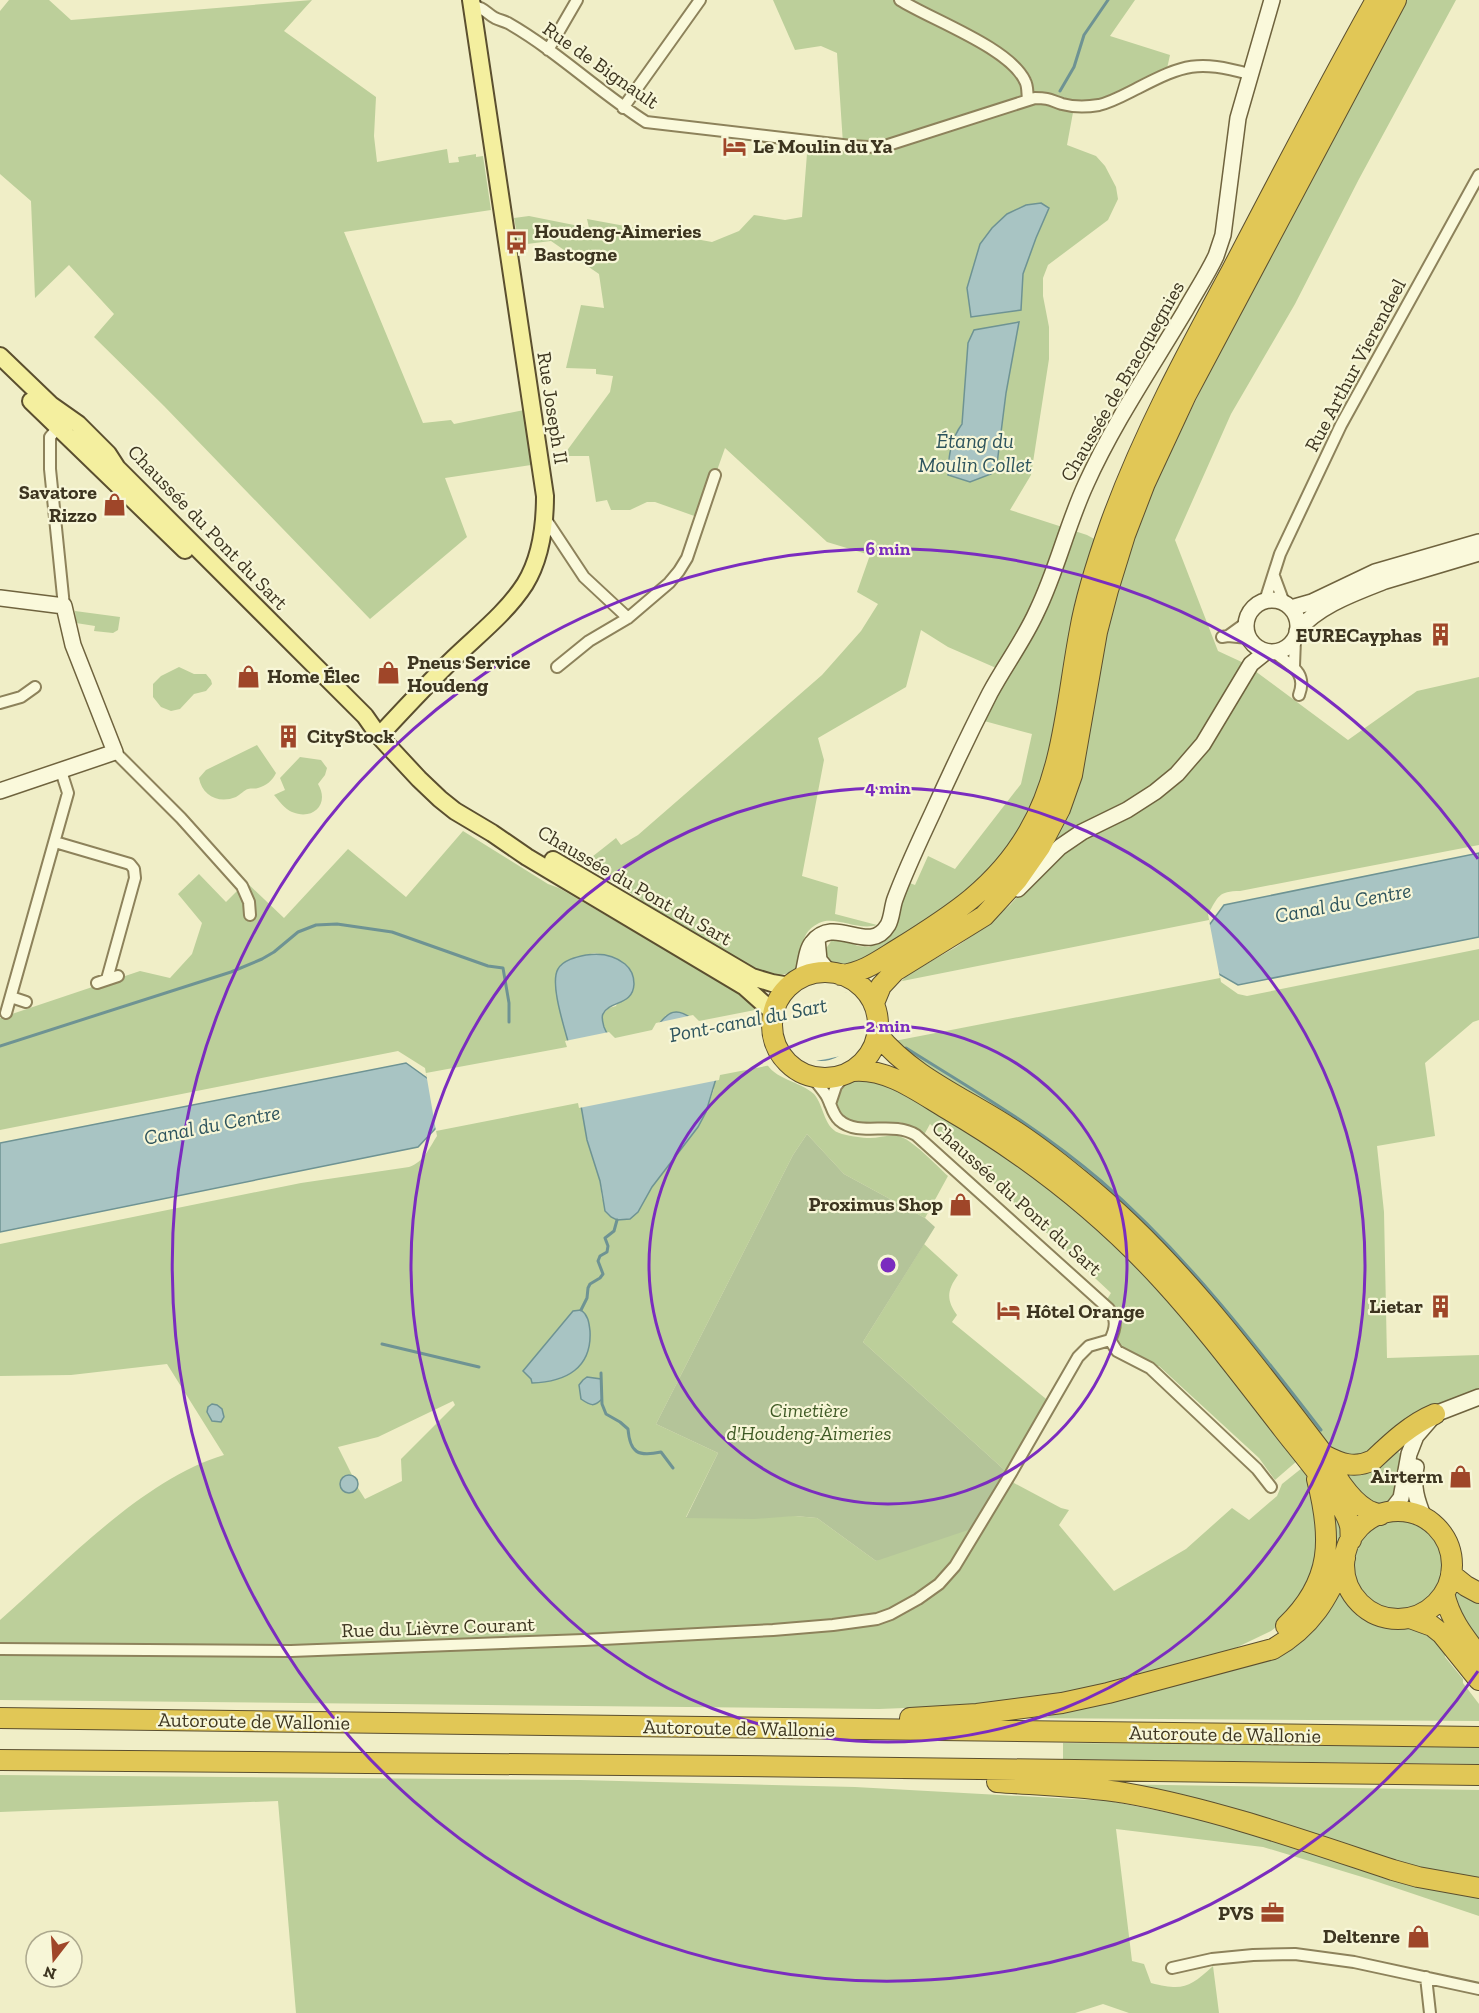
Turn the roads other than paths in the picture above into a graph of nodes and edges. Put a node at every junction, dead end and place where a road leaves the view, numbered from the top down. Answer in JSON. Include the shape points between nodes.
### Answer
{"nodes":[{"id":1,"x":577,"y":0,"type":"edge"},
{"id":2,"x":700,"y":0,"type":"edge"},
{"id":3,"x":900,"y":0,"type":"edge"},
{"id":4,"x":1272,"y":0,"type":"edge"},
{"id":5,"x":1376,"y":0,"type":"edge"},
{"id":6,"x":1396,"y":0,"type":"edge"},
{"id":7,"x":471,"y":3,"type":"edge"},
{"id":8,"x":493,"y":17,"type":"junction"},
{"id":9,"x":475,"y":27,"type":"junction"},
{"id":10,"x":548,"y":50,"type":"junction"},
{"id":11,"x":1249,"y":74,"type":"junction"},
{"id":12,"x":1028,"y":99,"type":"junction"},
{"id":13,"x":623,"y":108,"type":"junction"},
{"id":14,"x":1478,"y":178,"type":"edge"},
{"id":15,"x":0,"y":356,"type":"edge"},
{"id":16,"x":0,"y":372,"type":"edge"},
{"id":17,"x":62,"y":422,"type":"junction"},
{"id":18,"x":715,"y":475,"type":"dead end"},
{"id":19,"x":545,"y":518,"type":"junction"},
{"id":20,"x":1479,"y":542,"type":"edge"},
{"id":21,"x":1479,"y":553,"type":"edge"},
{"id":22,"x":1274,"y":576,"type":"junction"},
{"id":23,"x":0,"y":598,"type":"edge"},
{"id":24,"x":1265,"y":601,"type":"junction"},
{"id":25,"x":64,"y":606,"type":"junction"},
{"id":26,"x":1287,"y":606,"type":"junction"},
{"id":27,"x":628,"y":618,"type":"junction"},
{"id":28,"x":1247,"y":630,"type":"junction"},
{"id":29,"x":1296,"y":635,"type":"junction"},
{"id":30,"x":1225,"y":637,"type":"dead end"},
{"id":31,"x":1270,"y":652,"type":"junction"},
{"id":32,"x":1294,"y":666,"type":"junction"},
{"id":33,"x":557,"y":667,"type":"dead end"},
{"id":34,"x":35,"y":687,"type":"dead end"},
{"id":35,"x":1299,"y":695,"type":"dead end"},
{"id":36,"x":0,"y":704,"type":"edge"},
{"id":37,"x":379,"y":736,"type":"junction"},
{"id":38,"x":115,"y":752,"type":"junction"},
{"id":39,"x":61,"y":771,"type":"junction"},
{"id":40,"x":0,"y":791,"type":"edge"},
{"id":41,"x":492,"y":833,"type":"junction"},
{"id":42,"x":55,"y":842,"type":"junction"},
{"id":43,"x":250,"y":915,"type":"dead end"},
{"id":44,"x":984,"y":916,"type":"junction"},
{"id":45,"x":817,"y":939,"type":"junction"},
{"id":46,"x":835,"y":974,"type":"junction"},
{"id":47,"x":107,"y":979,"type":"dead end"},
{"id":48,"x":796,"y":982,"type":"junction"},
{"id":49,"x":11,"y":997,"type":"junction"},
{"id":50,"x":26,"y":1002,"type":"dead end"},
{"id":51,"x":874,"y":1003,"type":"junction"},
{"id":52,"x":6,"y":1013,"type":"dead end"},
{"id":53,"x":774,"y":1013,"type":"junction"},
{"id":54,"x":878,"y":1035,"type":"junction"},
{"id":55,"x":849,"y":1073,"type":"junction"},
{"id":56,"x":812,"y":1077,"type":"junction"},
{"id":57,"x":830,"y":1104,"type":"junction"},
{"id":58,"x":1110,"y":1340,"type":"junction"},
{"id":59,"x":1479,"y":1397,"type":"edge"},
{"id":60,"x":1479,"y":1405,"type":"edge"},
{"id":61,"x":1435,"y":1414,"type":"junction"},
{"id":62,"x":1319,"y":1463,"type":"junction"},
{"id":63,"x":1271,"y":1487,"type":"dead end"},
{"id":64,"x":1385,"y":1513,"type":"junction"},
{"id":65,"x":1424,"y":1518,"type":"junction"},
{"id":66,"x":1348,"y":1549,"type":"junction"},
{"id":67,"x":1451,"y":1574,"type":"junction"},
{"id":68,"x":1444,"y":1593,"type":"junction"},
{"id":69,"x":1479,"y":1593,"type":"edge"},
{"id":70,"x":1410,"y":1618,"type":"junction"},
{"id":71,"x":0,"y":1649,"type":"edge"},
{"id":72,"x":1479,"y":1656,"type":"edge"},
{"id":73,"x":1223,"y":1662,"type":"junction"},
{"id":74,"x":1479,"y":1680,"type":"edge"},
{"id":75,"x":0,"y":1718,"type":"edge"},
{"id":76,"x":858,"y":1730,"type":"junction"},
{"id":77,"x":1479,"y":1737,"type":"edge"},
{"id":78,"x":0,"y":1760,"type":"edge"},
{"id":79,"x":949,"y":1769,"type":"junction"},
{"id":80,"x":1479,"y":1775,"type":"edge"},
{"id":81,"x":1479,"y":1888,"type":"edge"},
{"id":82,"x":1172,"y":1968,"type":"dead end"},
{"id":83,"x":1426,"y":1977,"type":"junction"},
{"id":84,"x":1479,"y":1989,"type":"edge"},
{"id":85,"x":1430,"y":2013,"type":"edge"}],
"edges":[{"from":1,"to":10,"type":"street"},
{"from":2,"to":13,"type":"street"},
{"from":3,"to":12,"type":"street","via":[[972,37],[1009,62],[1026,83]]},
{"from":4,"to":11,"type":"street","name":"Chaussée de Bracquegnies"},
{"from":5,"to":46,"type":"highway","via":[[1170,387],[1127,479],[1083,617],[1053,776],[1031,828],[1006,864],[952,915],[854,974]]},
{"from":6,"to":44,"type":"highway","via":[[1163,442],[1125,535],[1108,590],[1072,776],[1064,799],[1034,858]]},
{"from":7,"to":8,"type":"street","name":"Rue de Bignault"},
{"from":7,"to":9,"type":"main road","name":"Rue Joseph II"},
{"from":8,"to":9,"type":"street","via":[[489,25]]},
{"from":8,"to":10,"type":"street","name":"Rue de Bignault"},
{"from":9,"to":19,"type":"main road","name":"Rue Joseph II","via":[[545,496]]},
{"from":10,"to":13,"type":"street","name":"Rue de Bignault"},
{"from":11,"to":12,"type":"street","name":"Rue de Bignault","via":[[1195,65],[1166,73],[1100,104],[1074,106],[1048,98]]},
{"from":11,"to":45,"type":"street","name":"Chaussée de Bracquegnies","via":[[1216,256],[1087,482],[1047,589],[965,743],[915,850],[888,925],[872,937],[830,931]]},
{"from":12,"to":13,"type":"street","name":"Rue de Bignault","via":[[888,145],[868,147],[662,125],[646,122]]},
{"from":14,"to":22,"type":"street","name":"Rue Arthur Vierendeel","via":[[1341,425],[1280,554]]},
{"from":15,"to":17,"type":"main road","name":"Chaussée du Pont du Sart","via":[[51,405]]},
{"from":16,"to":17,"type":"main road","name":"Chaussée du Pont du Sart"},
{"from":17,"to":25,"type":"street","via":[[50,436],[50,469]]},
{"from":17,"to":37,"type":"main road","name":"Chaussée du Pont du Sart","via":[[78,424],[117,468],[365,716]]},
{"from":18,"to":27,"type":"street","via":[[687,558],[669,583]]},
{"from":19,"to":27,"type":"street","via":[[584,577]]},
{"from":19,"to":37,"type":"main road","name":"Rue Joseph II","via":[[536,560],[519,592]]},
{"from":20,"to":26,"type":"street","via":[[1375,572],[1312,602]]},
{"from":21,"to":29,"type":"street","via":[[1371,586],[1317,612]]},
{"from":22,"to":24,"type":"street","name":"Rue Arthur Vierendeel"},
{"from":22,"to":26,"type":"street"},
{"from":23,"to":25,"type":"street"},
{"from":24,"to":26,"type":"street","via":[[1276,600]]},
{"from":24,"to":28,"type":"street","via":[[1252,609]]},
{"from":25,"to":38,"type":"street","via":[[73,645]]},
{"from":26,"to":29,"type":"street","via":[[1298,623]]},
{"from":27,"to":33,"type":"street","via":[[589,641]]},
{"from":28,"to":30,"type":"street"},
{"from":28,"to":31,"type":"street","via":[[1253,644]]},
{"from":29,"to":31,"type":"street","via":[[1282,650]]},
{"from":29,"to":32,"type":"street"},
{"from":31,"to":32,"type":"street"},
{"from":31,"to":44,"type":"street","via":[[1251,664],[1203,744],[1177,774],[1127,810],[1060,847],[1020,888]]},
{"from":32,"to":35,"type":"street","via":[[1301,681]]},
{"from":34,"to":36,"type":"street"},
{"from":37,"to":41,"type":"main road","name":"Chaussée du Pont du Sart","via":[[440,799]]},
{"from":38,"to":39,"type":"street"},
{"from":38,"to":43,"type":"street","via":[[242,886]]},
{"from":39,"to":40,"type":"street"},
{"from":39,"to":42,"type":"street","via":[[68,793]]},
{"from":41,"to":48,"type":"main road","name":"Chaussée du Pont du Sart","via":[[531,847],[752,976],[772,983]]},
{"from":41,"to":53,"type":"main road","name":"Chaussée du Pont du Sart","via":[[745,987]]},
{"from":42,"to":47,"type":"street","via":[[130,864],[134,869],[135,878]]},
{"from":42,"to":49,"type":"street"},
{"from":44,"to":51,"type":"highway","via":[[895,971],[881,986]]},
{"from":45,"to":46,"type":"street","via":[[819,960]]},
{"from":45,"to":48,"type":"street","via":[[808,950]]},
{"from":46,"to":48,"type":"highway","via":[[819,973]]},
{"from":46,"to":51,"type":"highway","via":[[863,988]]},
{"from":48,"to":53,"type":"highway","via":[[780,998]]},
{"from":49,"to":50,"type":"street"},
{"from":49,"to":52,"type":"street"},
{"from":51,"to":54,"type":"highway"},
{"from":53,"to":56,"type":"highway","via":[[773,1033],[780,1052],[794,1068]]},
{"from":54,"to":55,"type":"highway","via":[[869,1056]]},
{"from":54,"to":62,"type":"highway","via":[[906,1063],[1054,1159],[1142,1235],[1245,1352]]},
{"from":55,"to":56,"type":"highway"},
{"from":55,"to":57,"type":"street","via":[[836,1086]]},
{"from":55,"to":62,"type":"highway","via":[[866,1070],[909,1086],[1001,1142],[1085,1206],[1163,1282]]},
{"from":56,"to":57,"type":"street","name":"Chaussée du Pont du Sart"},
{"from":57,"to":58,"type":"street","name":"Chaussée du Pont du Sart","via":[[837,1119],[849,1126],[896,1127],[916,1135],[1103,1302],[1115,1320]]},
{"from":58,"to":63,"type":"street","via":[[1117,1351],[1150,1368],[1257,1469]]},
{"from":58,"to":71,"type":"street","name":"Rue du Lièvre Courant","via":[[1089,1346],[1078,1357],[947,1576],[903,1608],[877,1618],[750,1631],[314,1650]]},
{"from":59,"to":61,"type":"street"},
{"from":60,"to":65,"type":"street","via":[[1459,1411],[1426,1436],[1414,1484]]},
{"from":61,"to":62,"type":"highway","via":[[1409,1428],[1366,1463]]},
{"from":61,"to":64,"type":"street","via":[[1416,1436],[1401,1498]]},
{"from":62,"to":64,"type":"highway","via":[[1330,1467],[1356,1502]]},
{"from":62,"to":66,"type":"highway","via":[[1346,1514],[1350,1526]]},
{"from":62,"to":73,"type":"highway","via":[[1327,1541],[1315,1590],[1284,1628]]},
{"from":64,"to":65,"type":"highway","via":[[1401,1512]]},
{"from":64,"to":66,"type":"highway","via":[[1363,1524]]},
{"from":65,"to":67,"type":"highway","via":[[1444,1538],[1451,1555]]},
{"from":66,"to":70,"type":"highway","via":[[1344,1571],[1353,1596],[1384,1618]]},
{"from":66,"to":73,"type":"highway","via":[[1326,1599],[1289,1640],[1273,1649]]},
{"from":67,"to":68,"type":"highway"},
{"from":67,"to":69,"type":"highway"},
{"from":68,"to":70,"type":"highway","via":[[1430,1609]]},
{"from":68,"to":72,"type":"highway","via":[[1456,1625]]},
{"from":70,"to":74,"type":"highway","via":[[1442,1634]]},
{"from":73,"to":76,"type":"highway","via":[[1062,1703],[977,1714],[892,1718]]},
{"from":75,"to":76,"type":"highway","name":"Autoroute de Wallonie"},
{"from":76,"to":77,"type":"highway","name":"Autoroute de Wallonie"},
{"from":78,"to":79,"type":"highway","name":"Autoroute de Wallonie"},
{"from":79,"to":80,"type":"highway","name":"Autoroute de Wallonie"},
{"from":79,"to":81,"type":"highway","via":[[987,1781],[1168,1801],[1393,1870]]},
{"from":82,"to":83,"type":"street","via":[[1212,1959],[1295,1954]]},
{"from":83,"to":84,"type":"street"},
{"from":83,"to":85,"type":"street"}]}
